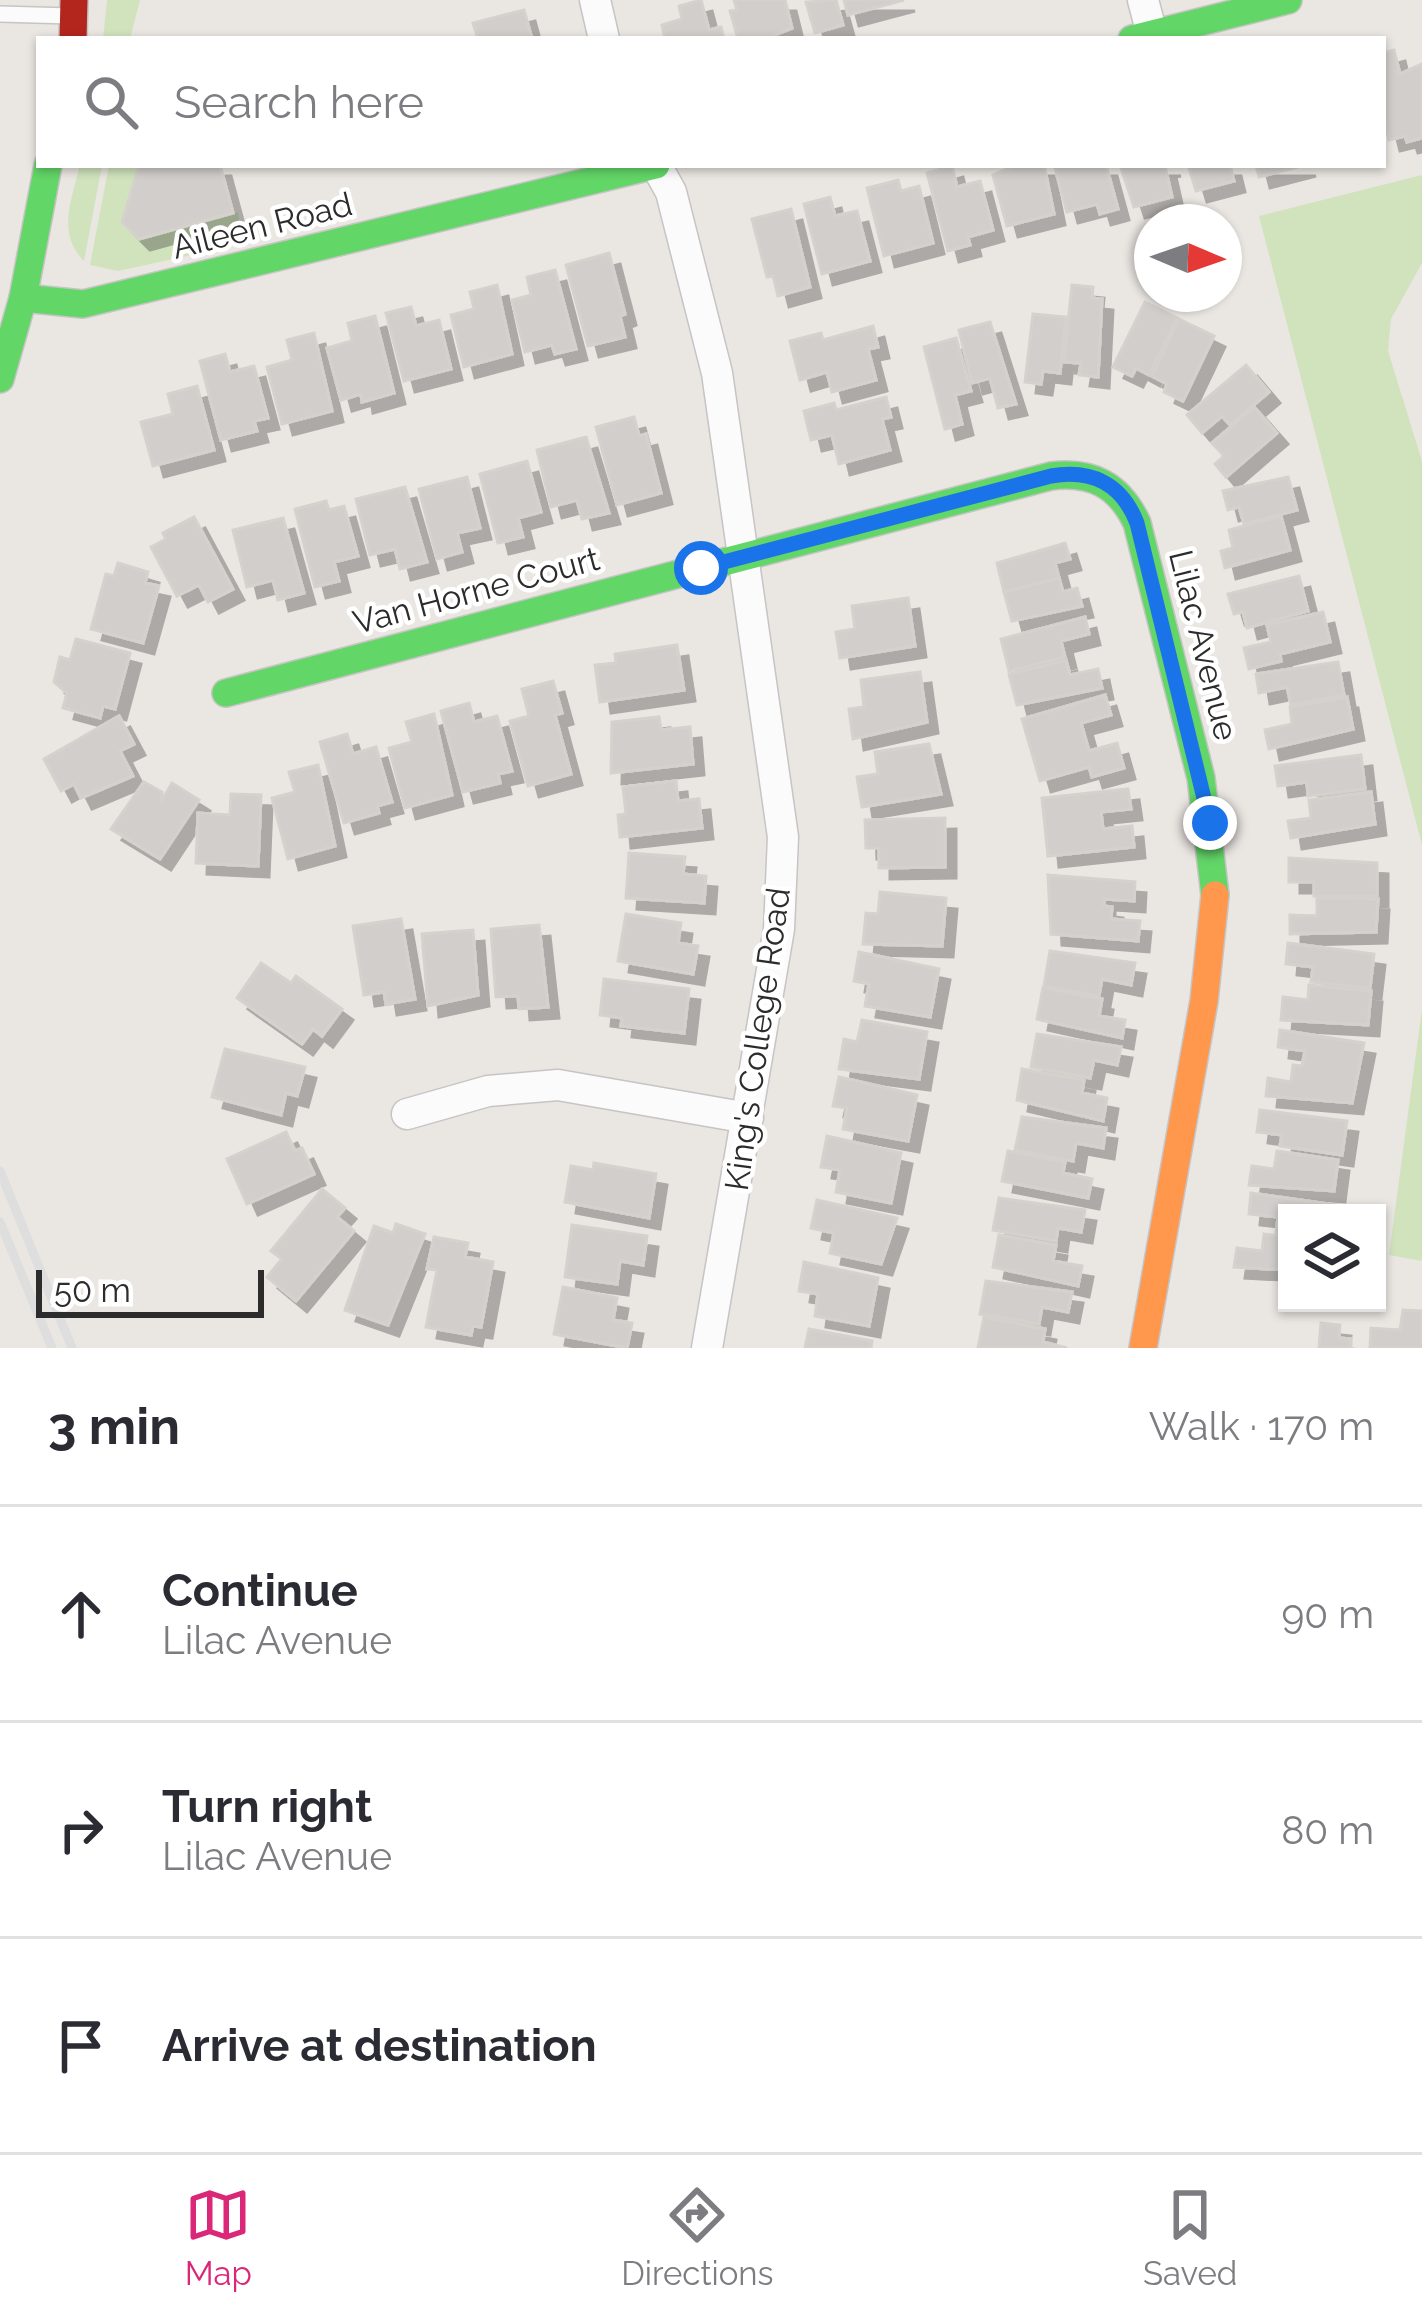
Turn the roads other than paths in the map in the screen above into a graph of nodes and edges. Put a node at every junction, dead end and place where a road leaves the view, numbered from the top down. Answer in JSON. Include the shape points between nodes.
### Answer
{"nodes":[{"id":1,"x":595,"y":0,"type":"edge"},
{"id":2,"x":1144,"y":0,"type":"edge"},
{"id":3,"x":1288,"y":0,"type":"edge"},
{"id":4,"x":0,"y":14,"type":"edge"},
{"id":5,"x":74,"y":18,"type":"edge"},
{"id":6,"x":603,"y":36,"type":"edge"},
{"id":7,"x":1142,"y":36,"type":"edge"},
{"id":8,"x":47,"y":168,"type":"edge"},
{"id":9,"x":644,"y":168,"type":"edge"},
{"id":10,"x":658,"y":168,"type":"edge"},
{"id":11,"x":23,"y":298,"type":"junction"},
{"id":12,"x":0,"y":379,"type":"edge"},
{"id":13,"x":744,"y":557,"type":"junction"},
{"id":14,"x":226,"y":694,"type":"dead end"},
{"id":15,"x":407,"y":1114,"type":"dead end"},
{"id":16,"x":748,"y":1118,"type":"junction"},
{"id":17,"x":706,"y":1348,"type":"edge"},
{"id":18,"x":1143,"y":1348,"type":"edge"}],
"edges":[{"from":1,"to":6,"type":"street"},
{"from":2,"to":7,"type":"street"},
{"from":3,"to":7,"type":"street"},
{"from":4,"to":5,"type":"lane"},
{"from":8,"to":11,"type":"street"},
{"from":9,"to":11,"type":"street","name":"Aileen Road","via":[[83,304]]},
{"from":10,"to":13,"type":"street","name":"King's College Road","via":[[712,349]]},
{"from":11,"to":12,"type":"street"},
{"from":13,"to":14,"type":"street","name":"Van Horne Court"},
{"from":13,"to":16,"type":"street","name":"King's College Road","via":[[783,837],[779,929]]},
{"from":13,"to":18,"type":"street","name":"Lilac Avenue","via":[[1064,474],[1103,480],[1132,510],[1201,778],[1216,882],[1204,1001]]},
{"from":15,"to":16,"type":"street","via":[[488,1091],[558,1085]]},
{"from":16,"to":17,"type":"street","name":"King's College Road"}]}
